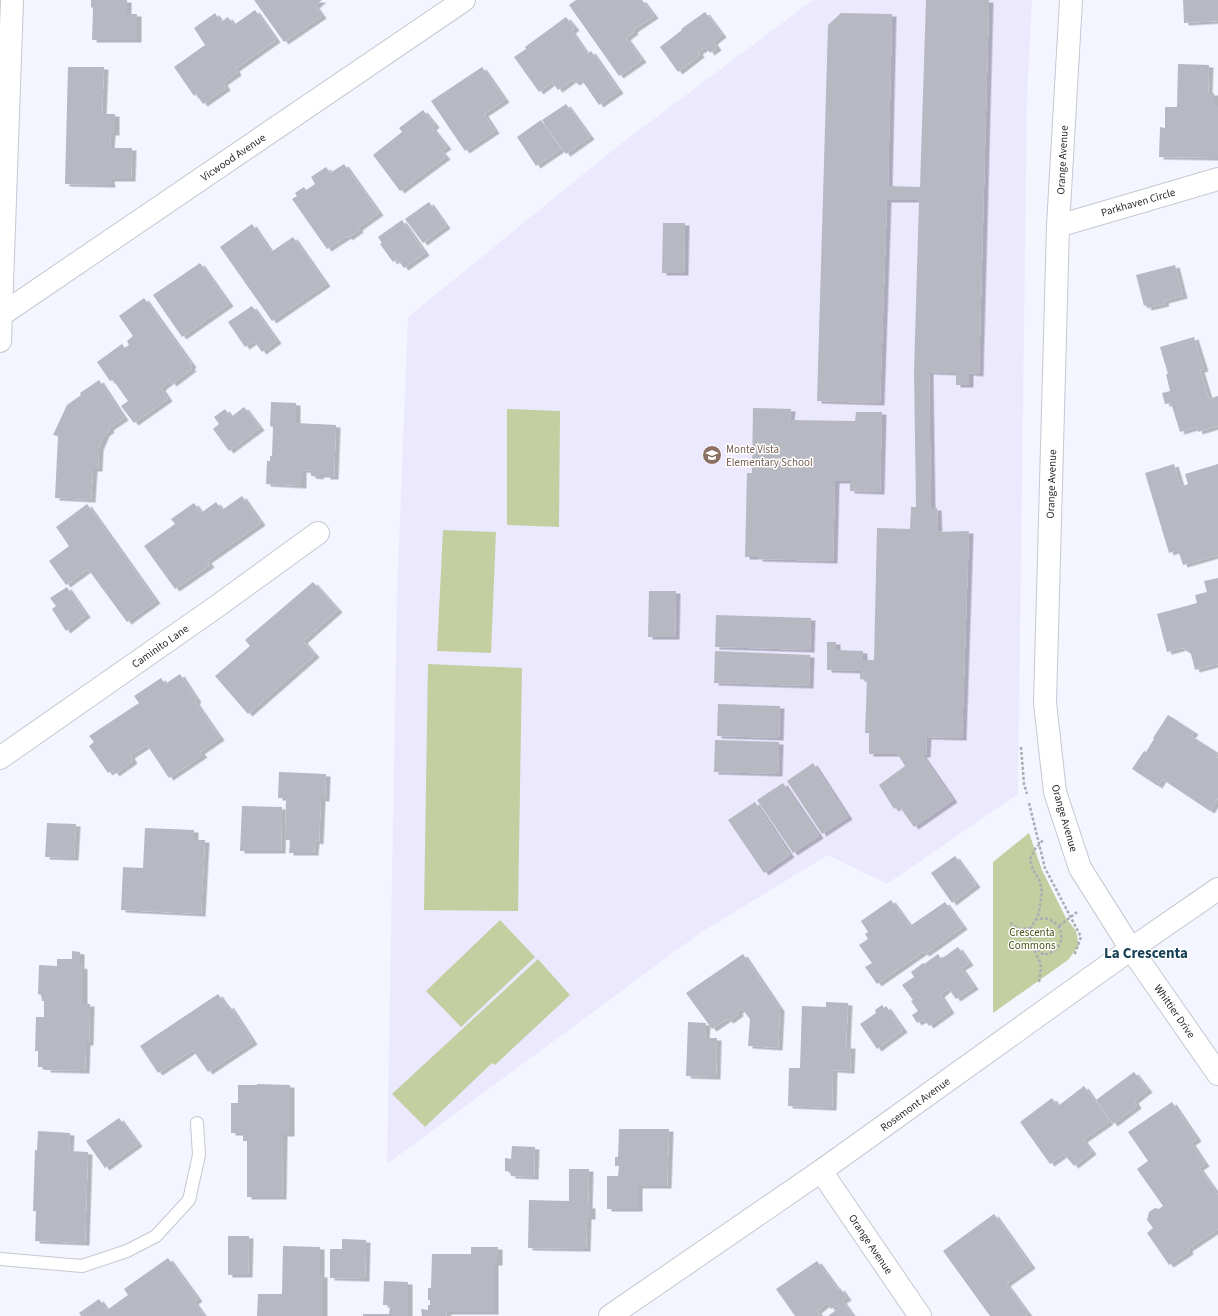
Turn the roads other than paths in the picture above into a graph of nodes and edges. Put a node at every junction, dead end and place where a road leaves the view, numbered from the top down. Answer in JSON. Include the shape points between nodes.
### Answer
{"nodes":[{"id":1,"x":12,"y":0,"type":"edge"},
{"id":2,"x":464,"y":0,"type":"edge"},
{"id":3,"x":1071,"y":0,"type":"edge"},
{"id":4,"x":1218,"y":179,"type":"edge"},
{"id":5,"x":1058,"y":226,"type":"junction"},
{"id":6,"x":1,"y":315,"type":"junction"},
{"id":7,"x":0,"y":341,"type":"edge"},
{"id":8,"x":318,"y":532,"type":"dead end"},
{"id":9,"x":0,"y":758,"type":"edge"},
{"id":10,"x":1218,"y":889,"type":"edge"},
{"id":11,"x":1131,"y":949,"type":"junction"},
{"id":12,"x":1218,"y":1074,"type":"edge"},
{"id":13,"x":198,"y":1123,"type":"dead end"},
{"id":14,"x":821,"y":1171,"type":"junction"},
{"id":15,"x":0,"y":1259,"type":"edge"},
{"id":16,"x":610,"y":1316,"type":"edge"},
{"id":17,"x":920,"y":1316,"type":"edge"}],
"edges":[{"from":1,"to":6,"type":"street"},
{"from":2,"to":6,"type":"street","name":"Vicwood Avenue"},
{"from":3,"to":5,"type":"street","name":"Orange Avenue"},
{"from":4,"to":5,"type":"street","name":"Parkhaven Circle"},
{"from":5,"to":11,"type":"street","name":"Orange Avenue","via":[[1045,703],[1055,792],[1080,868]]},
{"from":6,"to":7,"type":"street"},
{"from":8,"to":9,"type":"street","name":"Caminito Lane","via":[[216,607]]},
{"from":10,"to":11,"type":"street","name":"Rosemont Avenue"},
{"from":11,"to":12,"type":"street","name":"Whittier Drive"},
{"from":11,"to":14,"type":"street","name":"Rosemont Avenue"},
{"from":13,"to":15,"type":"lane","via":[[199,1155],[189,1200],[156,1236],[127,1251],[82,1266]]},
{"from":14,"to":16,"type":"street","name":"Rosemont Avenue"},
{"from":14,"to":17,"type":"street","name":"Orange Avenue"}]}
